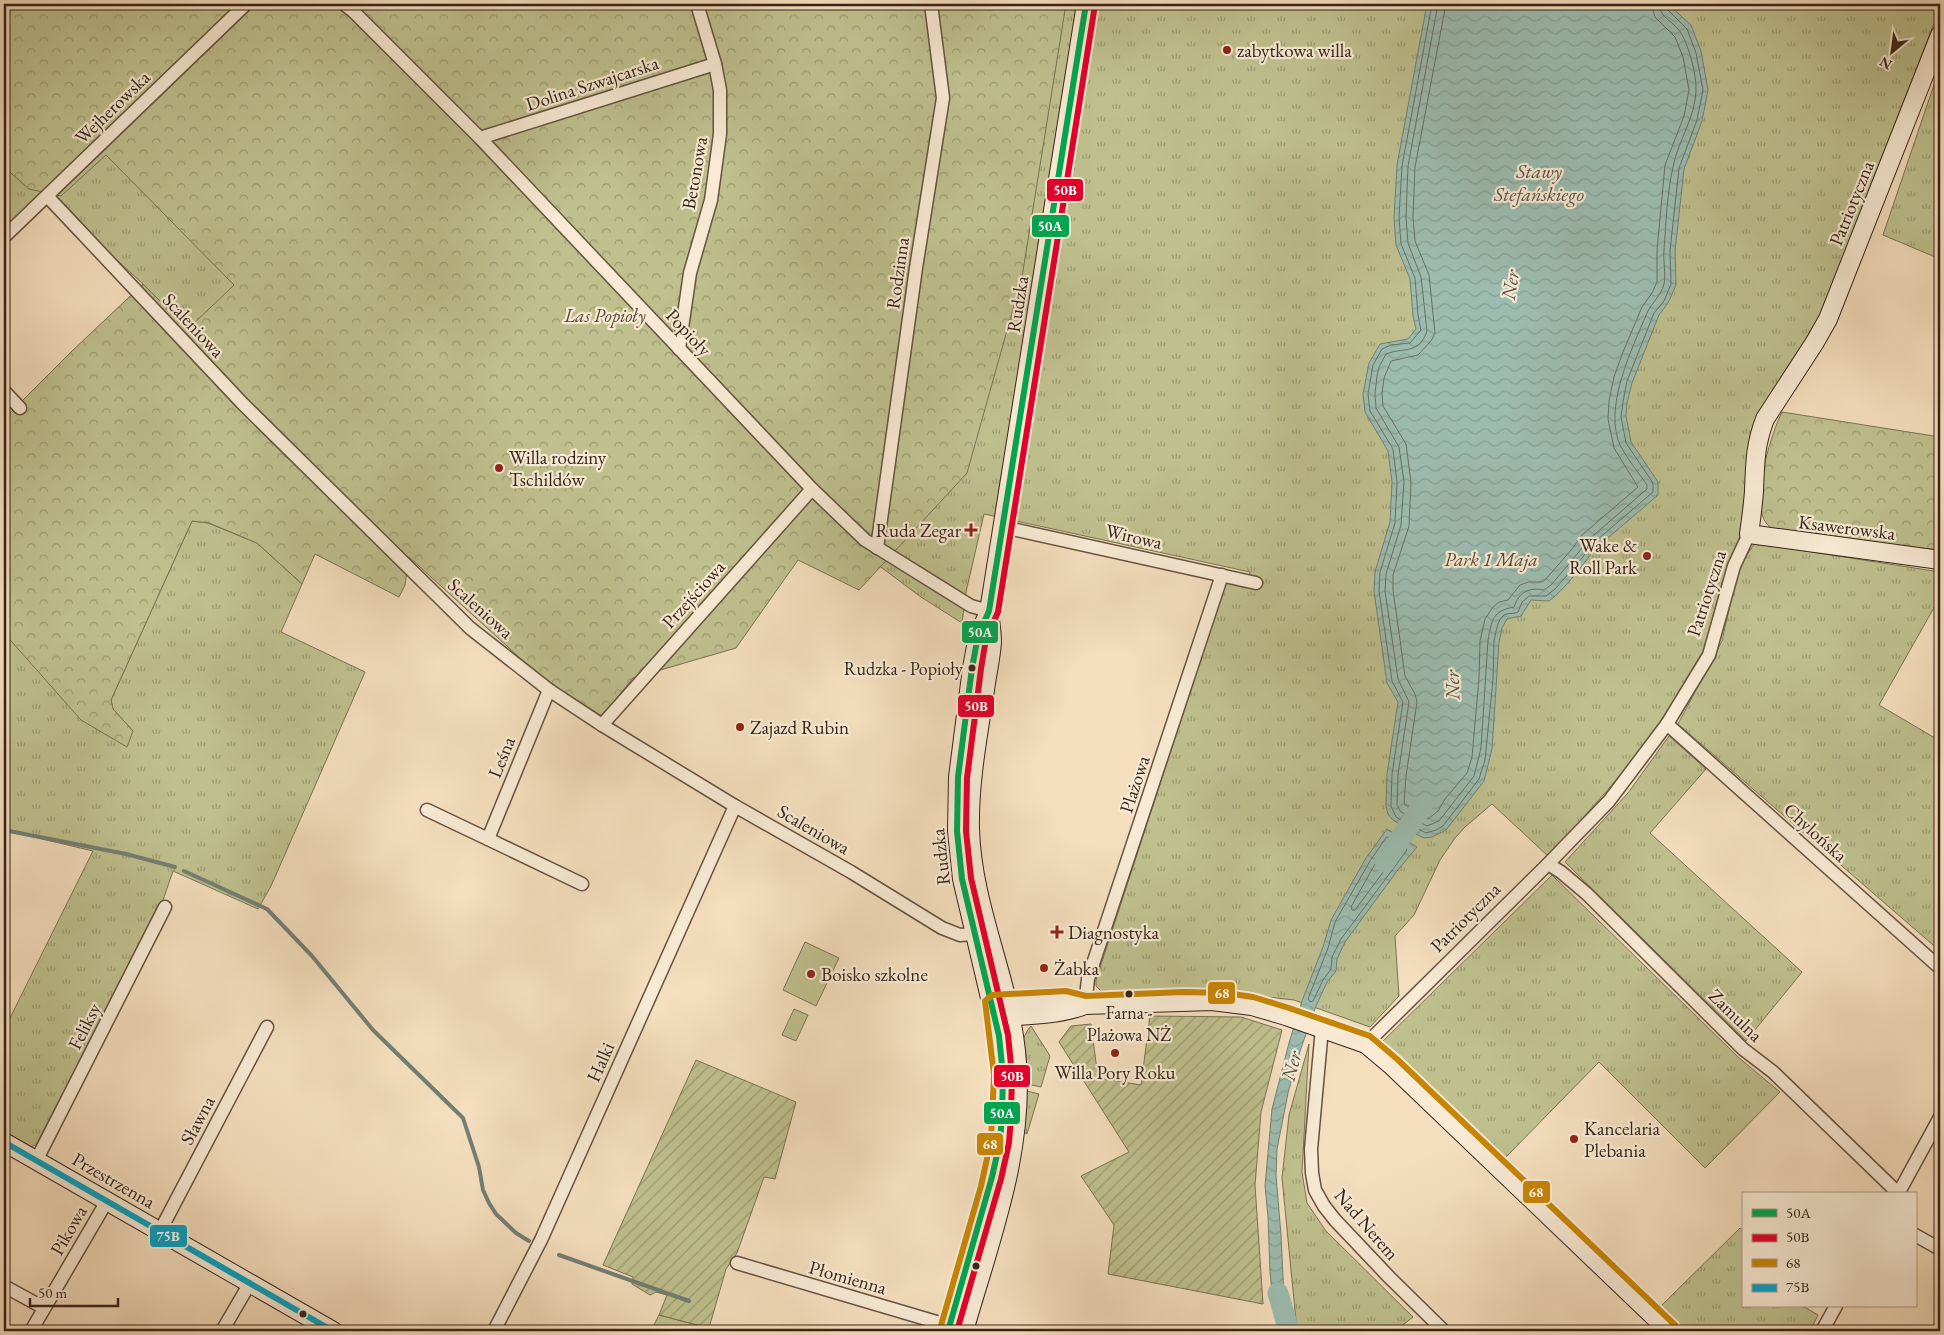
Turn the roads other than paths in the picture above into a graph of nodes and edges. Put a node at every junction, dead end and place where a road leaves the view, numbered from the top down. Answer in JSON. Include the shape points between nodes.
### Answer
{"nodes":[{"id":1,"x":246,"y":4,"type":"edge"},
{"id":2,"x":344,"y":4,"type":"edge"},
{"id":3,"x":697,"y":4,"type":"edge"},
{"id":4,"x":931,"y":4,"type":"edge"},
{"id":5,"x":1086,"y":4,"type":"edge"},
{"id":6,"x":1940,"y":35,"type":"edge"},
{"id":7,"x":715,"y":64,"type":"junction"},
{"id":8,"x":480,"y":138,"type":"junction"},
{"id":9,"x":47,"y":196,"type":"junction"},
{"id":10,"x":4,"y":237,"type":"edge"},
{"id":11,"x":679,"y":350,"type":"junction"},
{"id":12,"x":4,"y":391,"type":"edge"},
{"id":13,"x":20,"y":408,"type":"dead end"},
{"id":14,"x":812,"y":489,"type":"junction"},
{"id":15,"x":1003,"y":527,"type":"junction"},
{"id":16,"x":1749,"y":534,"type":"junction"},
{"id":17,"x":877,"y":548,"type":"junction"},
{"id":18,"x":1940,"y":560,"type":"edge"},
{"id":19,"x":1222,"y":575,"type":"junction"},
{"id":20,"x":1256,"y":583,"type":"dead end"},
{"id":21,"x":989,"y":612,"type":"junction"},
{"id":22,"x":549,"y":690,"type":"junction"},
{"id":23,"x":1667,"y":724,"type":"junction"},
{"id":24,"x":602,"y":725,"type":"junction"},
{"id":25,"x":735,"y":806,"type":"junction"},
{"id":26,"x":426,"y":810,"type":"dead end"},
{"id":27,"x":488,"y":838,"type":"junction"},
{"id":28,"x":1548,"y":864,"type":"junction"},
{"id":29,"x":582,"y":884,"type":"dead end"},
{"id":30,"x":164,"y":907,"type":"dead end"},
{"id":31,"x":975,"y":934,"type":"junction"},
{"id":32,"x":1940,"y":968,"type":"edge"},
{"id":33,"x":1085,"y":1005,"type":"junction"},
{"id":34,"x":1002,"y":1010,"type":"junction"},
{"id":35,"x":267,"y":1027,"type":"dead end"},
{"id":36,"x":1319,"y":1027,"type":"junction"},
{"id":37,"x":1366,"y":1044,"type":"junction"},
{"id":38,"x":1940,"y":1117,"type":"edge"},
{"id":39,"x":4,"y":1142,"type":"edge"},
{"id":40,"x":36,"y":1161,"type":"junction"},
{"id":41,"x":1897,"y":1192,"type":"edge"},
{"id":42,"x":1899,"y":1192,"type":"edge"},
{"id":43,"x":107,"y":1200,"type":"junction"},
{"id":44,"x":160,"y":1231,"type":"junction"},
{"id":45,"x":1916,"y":1236,"type":"edge"},
{"id":46,"x":1940,"y":1249,"type":"edge"},
{"id":47,"x":737,"y":1263,"type":"dead end"},
{"id":48,"x":250,"y":1283,"type":"junction"},
{"id":49,"x":4,"y":1286,"type":"edge"},
{"id":50,"x":44,"y":1308,"type":"junction"},
{"id":51,"x":1835,"y":1308,"type":"edge"},
{"id":52,"x":954,"y":1330,"type":"edge"},
{"id":53,"x":31,"y":1331,"type":"edge"},
{"id":54,"x":222,"y":1331,"type":"edge"},
{"id":55,"x":333,"y":1331,"type":"edge"},
{"id":56,"x":494,"y":1331,"type":"edge"},
{"id":57,"x":1444,"y":1331,"type":"edge"},
{"id":58,"x":1669,"y":1331,"type":"edge"},
{"id":59,"x":1822,"y":1331,"type":"edge"}],
"edges":[{"from":1,"to":9,"type":"street","name":"Wejherowska"},
{"from":2,"to":8,"type":"street","name":"Popioły"},
{"from":3,"to":7,"type":"street","name":"Betonowa"},
{"from":4,"to":17,"type":"street","name":"Rodzinna","via":[[943,98]]},
{"from":5,"to":15,"type":"street","name":"Rudzka"},
{"from":6,"to":16,"type":"street","name":"Patriotyczna","via":[[1828,319],[1761,428],[1755,454]]},
{"from":7,"to":8,"type":"street","name":"Dolina Szwajcarska"},
{"from":7,"to":11,"type":"street","name":"Betonowa","via":[[720,90],[716,176],[690,273]]},
{"from":8,"to":11,"type":"street","name":"Popioły"},
{"from":9,"to":10,"type":"street","name":"Wejherowska"},
{"from":9,"to":22,"type":"street","name":"Scaleniowa","via":[[249,411],[470,628]]},
{"from":11,"to":14,"type":"street","name":"Popioły"},
{"from":12,"to":13,"type":"street"},
{"from":14,"to":17,"type":"street","name":"Popioły"},
{"from":14,"to":24,"type":"street","name":"Przejściowa"},
{"from":15,"to":19,"type":"street","name":"Wirowa"},
{"from":15,"to":21,"type":"street","name":"Rudzka"},
{"from":16,"to":18,"type":"street","name":"Ksawerowska"},
{"from":16,"to":23,"type":"street","name":"Patriotyczna","via":[[1734,566],[1709,655]]},
{"from":17,"to":21,"type":"street","name":"Popioły","via":[[966,603]]},
{"from":19,"to":20,"type":"street","name":"Wirowa"},
{"from":19,"to":33,"type":"street","name":"Plażowa","via":[[1088,980]]},
{"from":21,"to":31,"type":"street","name":"Rudzka","via":[[978,636],[973,662],[956,806],[962,879]]},
{"from":21,"to":34,"type":"street","name":"Rudzka","via":[[992,640],[975,757],[970,831]]},
{"from":22,"to":24,"type":"street","name":"Scaleniowa"},
{"from":22,"to":27,"type":"street","name":"Leśna"},
{"from":23,"to":28,"type":"street","name":"Patriotyczna","via":[[1609,801]]},
{"from":23,"to":32,"type":"street","name":"Chylońska"},
{"from":24,"to":25,"type":"street","name":"Scaleniowa"},
{"from":25,"to":31,"type":"street","name":"Scaleniowa","via":[[946,930],[960,935]]},
{"from":25,"to":56,"type":"street","name":"Halki","via":[[545,1231]]},
{"from":26,"to":27,"type":"street"},
{"from":27,"to":29,"type":"street"},
{"from":28,"to":37,"type":"street","name":"Patriotyczna"},
{"from":28,"to":41,"type":"street","name":"Zamulna","via":[[1586,894],[1743,1049],[1773,1072]]},
{"from":30,"to":40,"type":"street","name":"Feliksy"},
{"from":31,"to":34,"type":"street","name":"Rudzka"},
{"from":33,"to":34,"type":"street","via":[[1066,1000]]},
{"from":33,"to":36,"type":"street","via":[[1212,1001],[1252,1006]]},
{"from":34,"to":52,"type":"street","name":"Rudzka","via":[[1018,1072],[1014,1144],[1004,1192]]},
{"from":35,"to":44,"type":"street","name":"Sławna"},
{"from":36,"to":37,"type":"street"},
{"from":36,"to":57,"type":"street","name":"Nad Nerem","via":[[1311,1150],[1315,1190],[1335,1220]]},
{"from":37,"to":58,"type":"street"},
{"from":38,"to":42,"type":"street"},
{"from":39,"to":40,"type":"street","name":"Przestrzenna"},
{"from":40,"to":43,"type":"street","name":"Przestrzenna"},
{"from":43,"to":44,"type":"street","name":"Przestrzenna"},
{"from":43,"to":50,"type":"street","name":"Pikowa"},
{"from":44,"to":48,"type":"street","name":"Przestrzenna"},
{"from":45,"to":46,"type":"street"},
{"from":47,"to":52,"type":"street","name":"Płomienna"},
{"from":48,"to":54,"type":"street"},
{"from":48,"to":55,"type":"street","name":"Przestrzenna"},
{"from":49,"to":50,"type":"street"},
{"from":50,"to":53,"type":"street","name":"Pikowa"},
{"from":51,"to":59,"type":"street"}]}
